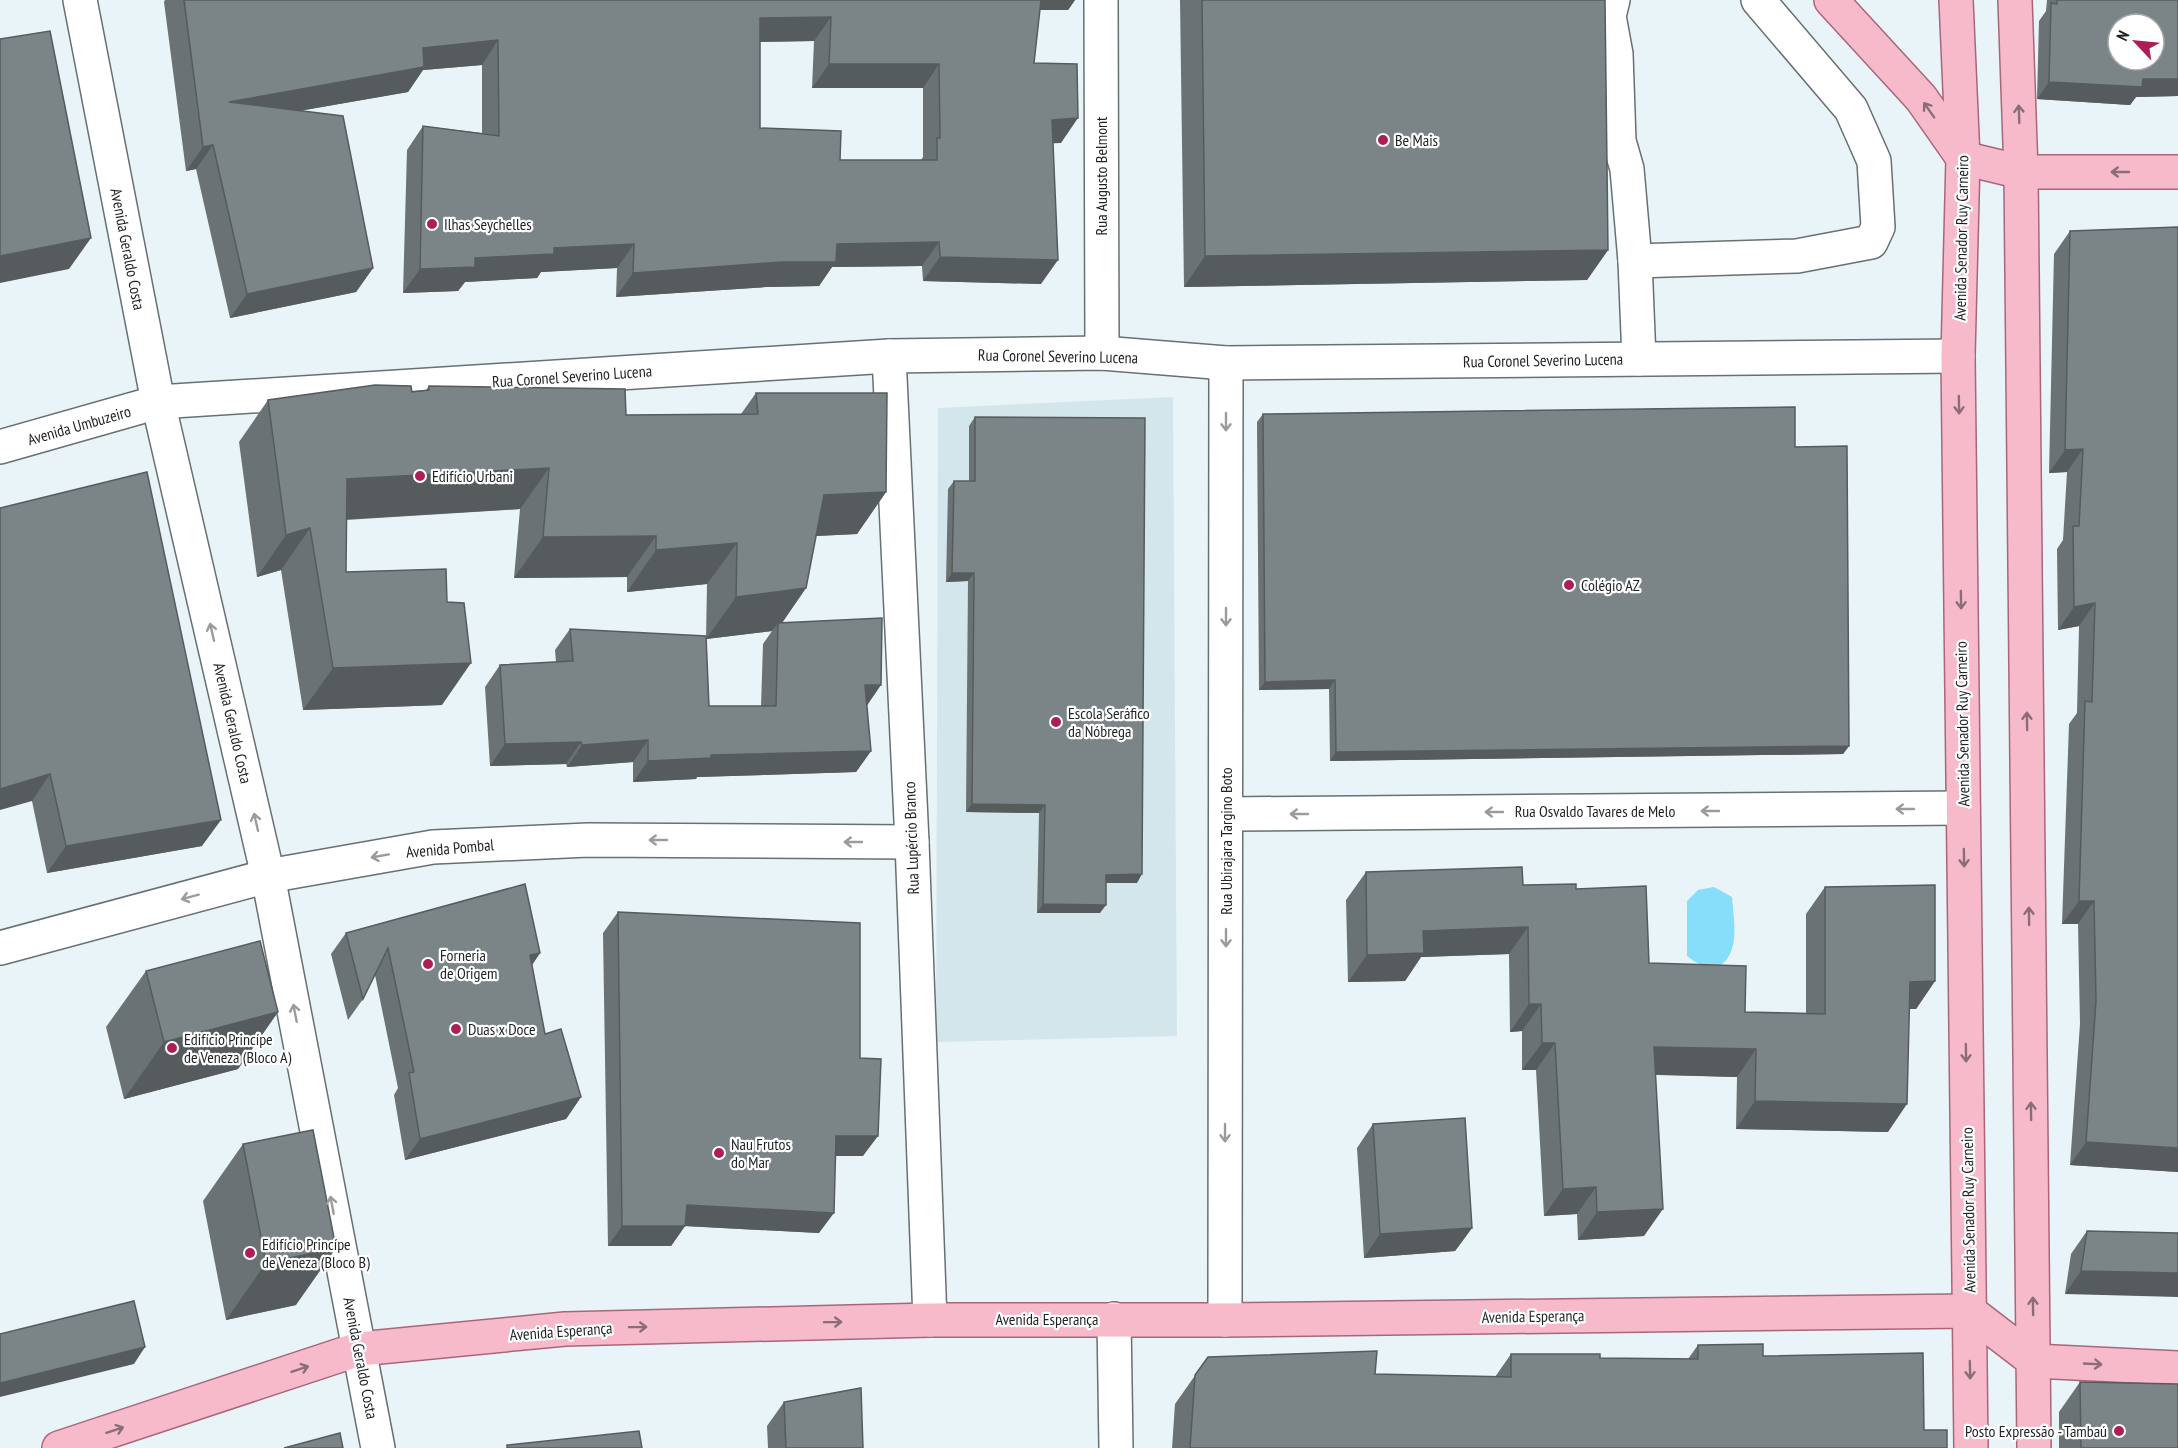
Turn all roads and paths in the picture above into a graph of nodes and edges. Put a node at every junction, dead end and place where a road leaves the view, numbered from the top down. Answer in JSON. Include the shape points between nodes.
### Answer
{"nodes":[{"id":1,"x":80,"y":0,"type":"edge"},
{"id":2,"x":1101,"y":0,"type":"edge"},
{"id":3,"x":1612,"y":0,"type":"edge"},
{"id":4,"x":1758,"y":0,"type":"edge"},
{"id":5,"x":1832,"y":0,"type":"edge"},
{"id":6,"x":1956,"y":0,"type":"edge"},
{"id":7,"x":2015,"y":0,"type":"edge"},
{"id":8,"x":1963,"y":158,"type":"junction"},
{"id":9,"x":2021,"y":172,"type":"junction"},
{"id":10,"x":2178,"y":172,"type":"edge"},
{"id":11,"x":1635,"y":261,"type":"junction"},
{"id":12,"x":1102,"y":353,"type":"junction"},
{"id":13,"x":889,"y":356,"type":"junction"},
{"id":14,"x":1958,"y":356,"type":"junction"},
{"id":15,"x":1639,"y":359,"type":"junction"},
{"id":16,"x":1227,"y":363,"type":"junction"},
{"id":17,"x":158,"y":402,"type":"junction"},
{"id":18,"x":0,"y":447,"type":"edge"},
{"id":19,"x":1963,"y":808,"type":"junction"},
{"id":20,"x":1226,"y":814,"type":"junction"},
{"id":21,"x":912,"y":842,"type":"junction"},
{"id":22,"x":268,"y":876,"type":"junction"},
{"id":23,"x":0,"y":948,"type":"edge"},
{"id":24,"x":1969,"y":1311,"type":"junction"},
{"id":25,"x":1114,"y":1319,"type":"junction"},
{"id":26,"x":930,"y":1320,"type":"junction"},
{"id":27,"x":1225,"y":1320,"type":"junction"},
{"id":28,"x":359,"y":1349,"type":"junction"},
{"id":29,"x":2034,"y":1361,"type":"junction"},
{"id":30,"x":2178,"y":1368,"type":"edge"},
{"id":31,"x":59,"y":1448,"type":"edge"},
{"id":32,"x":378,"y":1448,"type":"edge"},
{"id":33,"x":1116,"y":1448,"type":"edge"},
{"id":34,"x":1971,"y":1448,"type":"edge"},
{"id":35,"x":2034,"y":1448,"type":"edge"}],
"edges":[{"from":1,"to":17,"type":"street","name":"Avenida Geraldo Costa"},
{"from":2,"to":12,"type":"street","name":"Rua Augusto Belmont"},
{"from":3,"to":11,"type":"street","via":[[1609,16],[1616,54],[1619,141],[1627,169]]},
{"from":4,"to":11,"type":"street","via":[[1851,109],[1874,161],[1878,227],[1871,242],[1797,256]]},
{"from":8,"to":5,"type":"main road","one_way":true,"via":[[1922,98]]},
{"from":6,"to":8,"type":"main road","name":"Avenida Senador Ruy Carneiro"},
{"from":9,"to":7,"type":"main road","one_way":true},
{"from":8,"to":9,"type":"main road"},
{"from":8,"to":14,"type":"main road","name":"Avenida Senador Ruy Carneiro"},
{"from":10,"to":9,"type":"main road","one_way":true},
{"from":29,"to":9,"type":"main road","one_way":true},
{"from":11,"to":15,"type":"street"},
{"from":12,"to":13,"type":"street","name":"Rua Coronel Severino Lucena"},
{"from":12,"to":16,"type":"street","name":"Rua Coronel Severino Lucena"},
{"from":13,"to":17,"type":"street","name":"Rua Coronel Severino Lucena"},
{"from":13,"to":21,"type":"street","name":"Rua Lupércio Branco"},
{"from":14,"to":15,"type":"street","name":"Rua Coronel Severino Lucena"},
{"from":14,"to":19,"type":"main road","name":"Avenida Senador Ruy Carneiro","one_way":true},
{"from":15,"to":16,"type":"street","name":"Rua Coronel Severino Lucena"},
{"from":16,"to":20,"type":"street","name":"Rua Ubirajara Targino Boto","one_way":true},
{"from":17,"to":18,"type":"street","name":"Avenida Umbuzeiro"},
{"from":22,"to":17,"type":"street","name":"Avenida Geraldo Costa","one_way":true},
{"from":19,"to":20,"type":"street","name":"Rua Osvaldo Tavares de Melo","one_way":true},
{"from":19,"to":24,"type":"main road","name":"Avenida Senador Ruy Carneiro","one_way":true},
{"from":20,"to":27,"type":"street","name":"Rua Ubirajara Targino Boto","one_way":true},
{"from":21,"to":22,"type":"street","name":"Avenida Pombal","one_way":true,"via":[[588,840],[433,847]]},
{"from":21,"to":26,"type":"street","name":"Rua Lupércio Branco"},
{"from":22,"to":23,"type":"street","name":"Avenida Pombal","one_way":true},
{"from":28,"to":22,"type":"street","name":"Avenida Geraldo Costa","one_way":true},
{"from":24,"to":27,"type":"main road","name":"Avenida Esperança"},
{"from":24,"to":29,"type":"main road"},
{"from":24,"to":34,"type":"main road","name":"Avenida Senador Ruy Carneiro","one_way":true},
{"from":25,"to":26,"type":"main road","name":"Avenida Esperança"},
{"from":25,"to":27,"type":"main road","name":"Avenida Esperança"},
{"from":25,"to":33,"type":"street"},
{"from":28,"to":26,"type":"main road","name":"Avenida Esperança","one_way":true,"via":[[565,1329]]},
{"from":31,"to":28,"type":"main road","name":"Avenida Esperança","one_way":true},
{"from":28,"to":32,"type":"street","name":"Avenida Geraldo Costa"},
{"from":29,"to":30,"type":"main road","one_way":true},
{"from":29,"to":35,"type":"main road"}]}
